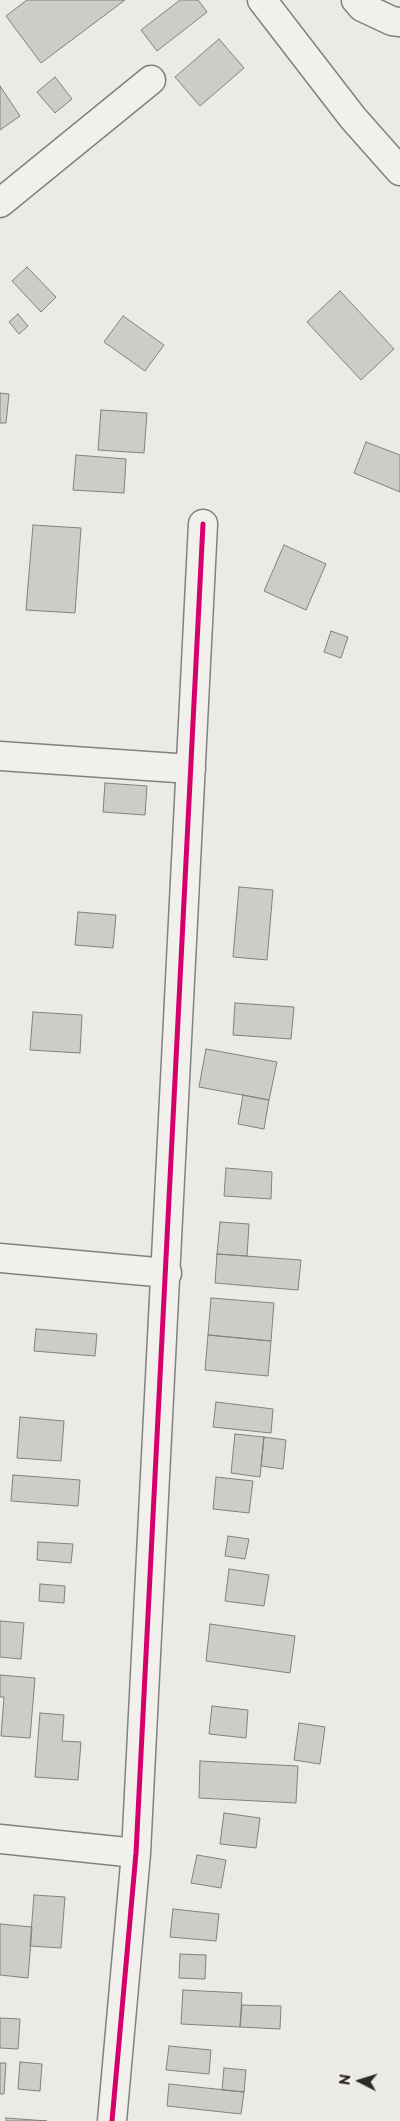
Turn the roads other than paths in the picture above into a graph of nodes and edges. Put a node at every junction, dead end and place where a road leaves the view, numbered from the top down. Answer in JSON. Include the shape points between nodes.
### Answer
{"nodes":[{"id":1,"x":262,"y":0,"type":"edge"},
{"id":2,"x":356,"y":0,"type":"edge"},
{"id":3,"x":397,"y":22,"type":"edge"},
{"id":4,"x":152,"y":80,"type":"dead end"},
{"id":5,"x":400,"y":171,"type":"edge"},
{"id":6,"x":0,"y":203,"type":"edge"},
{"id":7,"x":203,"y":524,"type":"dead end"},
{"id":8,"x":0,"y":756,"type":"edge"},
{"id":9,"x":191,"y":769,"type":"junction"},
{"id":10,"x":0,"y":1258,"type":"edge"},
{"id":11,"x":167,"y":1273,"type":"junction"},
{"id":12,"x":0,"y":1839,"type":"edge"},
{"id":13,"x":136,"y":1854,"type":"junction"},
{"id":14,"x":112,"y":2121,"type":"edge"}],
"edges":[{"from":1,"to":5,"type":"main road","via":[[353,118]]},
{"from":2,"to":3,"type":"main road","via":[[362,7]]},
{"from":4,"to":6,"type":"main road"},
{"from":7,"to":9,"type":"main road"},
{"from":8,"to":9,"type":"main road"},
{"from":9,"to":11,"type":"main road"},
{"from":10,"to":11,"type":"main road"},
{"from":11,"to":13,"type":"main road"},
{"from":12,"to":13,"type":"main road"},
{"from":13,"to":14,"type":"main road"}]}
